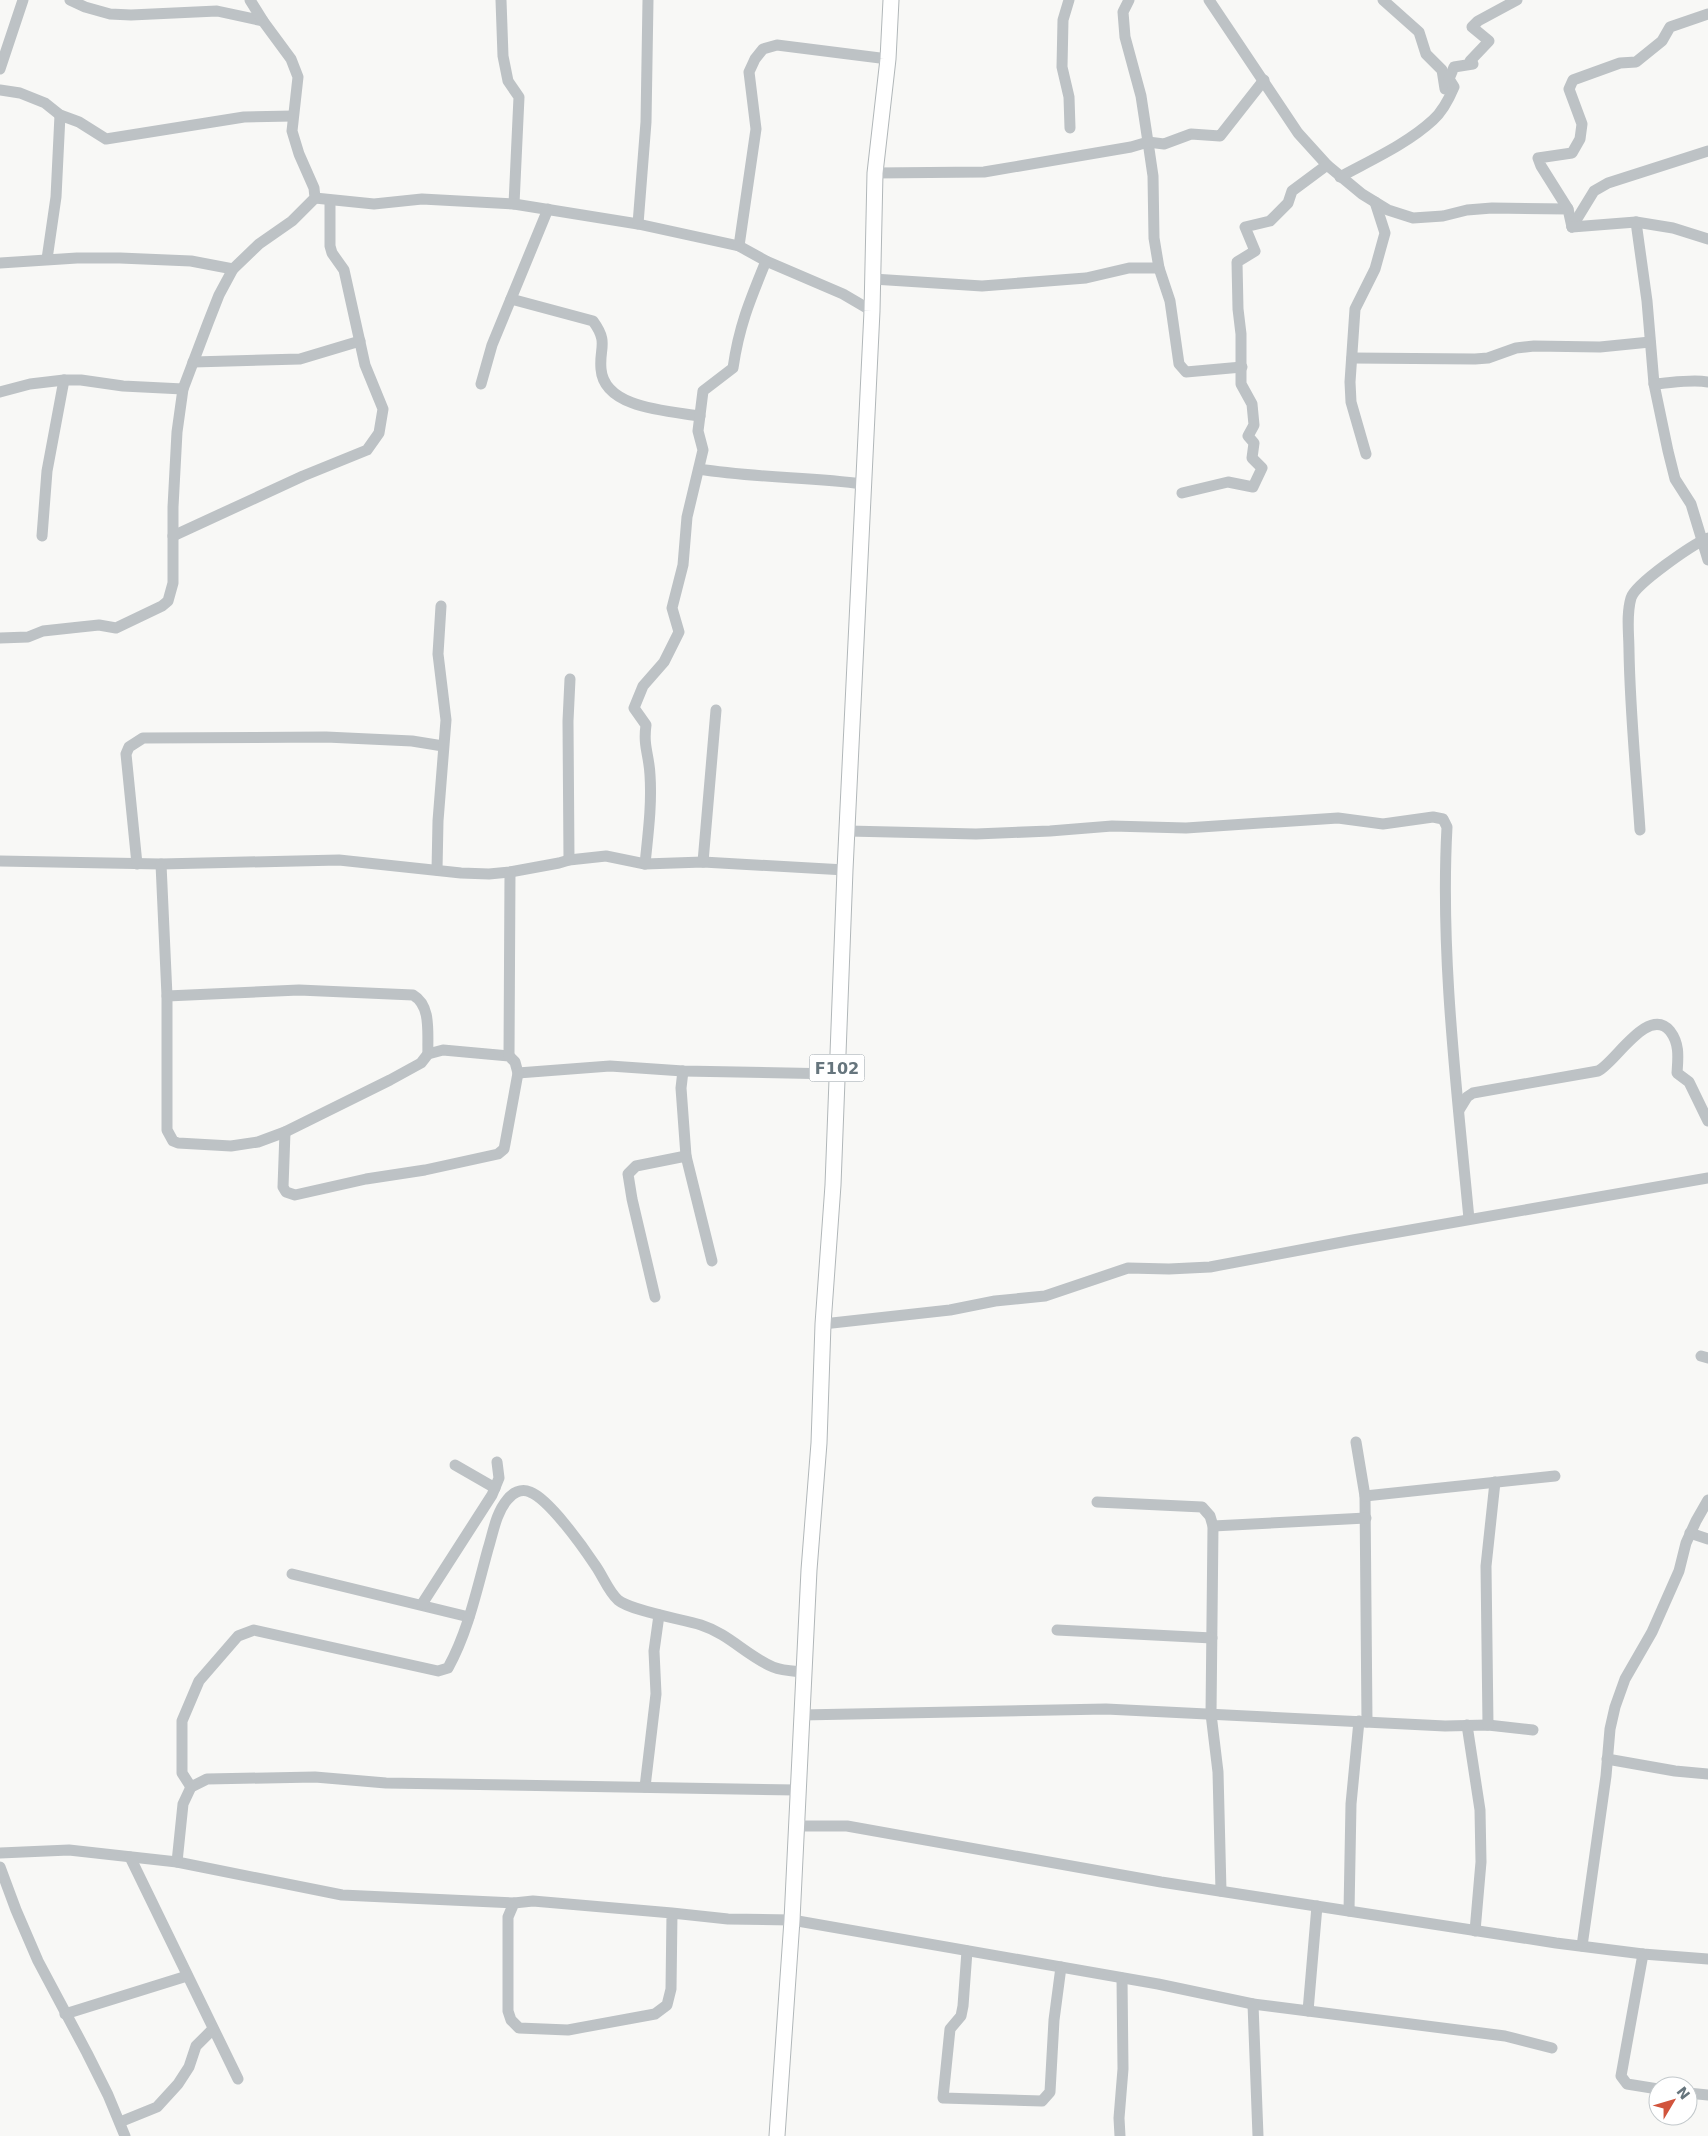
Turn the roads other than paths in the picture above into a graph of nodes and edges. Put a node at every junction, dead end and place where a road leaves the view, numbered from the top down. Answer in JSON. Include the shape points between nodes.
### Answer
{"nodes":[{"id":1,"x":24,"y":0,"type":"edge"},
{"id":2,"x":70,"y":0,"type":"edge"},
{"id":3,"x":250,"y":0,"type":"edge"},
{"id":4,"x":501,"y":0,"type":"edge"},
{"id":5,"x":648,"y":0,"type":"edge"},
{"id":6,"x":891,"y":0,"type":"edge"},
{"id":7,"x":1068,"y":0,"type":"edge"},
{"id":8,"x":1128,"y":0,"type":"edge"},
{"id":9,"x":1209,"y":0,"type":"edge"},
{"id":10,"x":1383,"y":0,"type":"edge"},
{"id":11,"x":1516,"y":0,"type":"edge"},
{"id":12,"x":1708,"y":14,"type":"edge"},
{"id":13,"x":263,"y":21,"type":"junction"},
{"id":14,"x":888,"y":60,"type":"junction"},
{"id":15,"x":0,"y":69,"type":"edge"},
{"id":16,"x":1264,"y":80,"type":"junction"},
{"id":17,"x":0,"y":90,"type":"edge"},
{"id":18,"x":1448,"y":101,"type":"junction"},
{"id":19,"x":60,"y":115,"type":"junction"},
{"id":20,"x":293,"y":116,"type":"junction"},
{"id":21,"x":1070,"y":128,"type":"dead end"},
{"id":22,"x":1148,"y":142,"type":"junction"},
{"id":23,"x":1708,"y":151,"type":"edge"},
{"id":24,"x":1327,"y":165,"type":"junction"},
{"id":25,"x":875,"y":173,"type":"junction"},
{"id":26,"x":1340,"y":177,"type":"junction"},
{"id":27,"x":315,"y":198,"type":"junction"},
{"id":28,"x":330,"y":200,"type":"junction"},
{"id":29,"x":1375,"y":202,"type":"junction"},
{"id":30,"x":514,"y":204,"type":"junction"},
{"id":31,"x":548,"y":209,"type":"junction"},
{"id":32,"x":1568,"y":210,"type":"junction"},
{"id":33,"x":1636,"y":222,"type":"junction"},
{"id":34,"x":638,"y":224,"type":"junction"},
{"id":35,"x":1572,"y":227,"type":"junction"},
{"id":36,"x":1708,"y":239,"type":"edge"},
{"id":37,"x":738,"y":246,"type":"junction"},
{"id":38,"x":48,"y":259,"type":"junction"},
{"id":39,"x":766,"y":262,"type":"junction"},
{"id":40,"x":0,"y":263,"type":"edge"},
{"id":41,"x":1160,"y":268,"type":"junction"},
{"id":42,"x":233,"y":269,"type":"junction"},
{"id":43,"x":874,"y":279,"type":"junction"},
{"id":44,"x":511,"y":299,"type":"junction"},
{"id":45,"x":872,"y":311,"type":"junction"},
{"id":46,"x":360,"y":341,"type":"junction"},
{"id":47,"x":1650,"y":342,"type":"junction"},
{"id":48,"x":1352,"y":358,"type":"junction"},
{"id":49,"x":193,"y":362,"type":"junction"},
{"id":50,"x":1242,"y":367,"type":"junction"},
{"id":51,"x":64,"y":380,"type":"junction"},
{"id":52,"x":1708,"y":382,"type":"edge"},
{"id":53,"x":481,"y":384,"type":"dead end"},
{"id":54,"x":1654,"y":384,"type":"junction"},
{"id":55,"x":183,"y":389,"type":"junction"},
{"id":56,"x":0,"y":392,"type":"edge"},
{"id":57,"x":700,"y":416,"type":"junction"},
{"id":58,"x":1366,"y":454,"type":"dead end"},
{"id":59,"x":700,"y":469,"type":"junction"},
{"id":60,"x":863,"y":484,"type":"junction"},
{"id":61,"x":1182,"y":493,"type":"dead end"},
{"id":62,"x":42,"y":536,"type":"dead end"},
{"id":63,"x":173,"y":536,"type":"junction"},
{"id":64,"x":1705,"y":539,"type":"edge"},
{"id":65,"x":1708,"y":560,"type":"edge"},
{"id":66,"x":440,"y":606,"type":"dead end"},
{"id":67,"x":0,"y":638,"type":"edge"},
{"id":68,"x":570,"y":679,"type":"dead end"},
{"id":69,"x":716,"y":710,"type":"dead end"},
{"id":70,"x":444,"y":746,"type":"junction"},
{"id":71,"x":1640,"y":830,"type":"dead end"},
{"id":72,"x":848,"y":831,"type":"junction"},
{"id":73,"x":569,"y":860,"type":"junction"},
{"id":74,"x":0,"y":861,"type":"edge"},
{"id":75,"x":703,"y":862,"type":"junction"},
{"id":76,"x":137,"y":864,"type":"junction"},
{"id":77,"x":161,"y":864,"type":"junction"},
{"id":78,"x":645,"y":864,"type":"junction"},
{"id":79,"x":437,"y":870,"type":"junction"},
{"id":80,"x":845,"y":870,"type":"junction"},
{"id":81,"x":510,"y":872,"type":"junction"},
{"id":82,"x":167,"y":996,"type":"junction"},
{"id":83,"x":428,"y":1054,"type":"junction"},
{"id":84,"x":509,"y":1056,"type":"junction"},
{"id":85,"x":682,"y":1071,"type":"junction"},
{"id":86,"x":518,"y":1073,"type":"junction"},
{"id":87,"x":837,"y":1074,"type":"junction"},
{"id":88,"x":1458,"y":1110,"type":"junction"},
{"id":89,"x":1708,"y":1121,"type":"edge"},
{"id":90,"x":285,"y":1132,"type":"junction"},
{"id":91,"x":686,"y":1156,"type":"junction"},
{"id":92,"x":1708,"y":1178,"type":"edge"},
{"id":93,"x":1469,"y":1219,"type":"junction"},
{"id":94,"x":712,"y":1261,"type":"dead end"},
{"id":95,"x":655,"y":1297,"type":"dead end"},
{"id":96,"x":823,"y":1324,"type":"junction"},
{"id":97,"x":1356,"y":1442,"type":"dead end"},
{"id":98,"x":497,"y":1462,"type":"dead end"},
{"id":99,"x":455,"y":1464,"type":"dead end"},
{"id":100,"x":1555,"y":1476,"type":"dead end"},
{"id":101,"x":1495,"y":1482,"type":"junction"},
{"id":102,"x":495,"y":1488,"type":"junction"},
{"id":103,"x":1365,"y":1496,"type":"junction"},
{"id":104,"x":1708,"y":1500,"type":"edge"},
{"id":105,"x":1097,"y":1502,"type":"dead end"},
{"id":106,"x":1366,"y":1518,"type":"junction"},
{"id":107,"x":1212,"y":1526,"type":"junction"},
{"id":108,"x":1690,"y":1533,"type":"junction"},
{"id":109,"x":1708,"y":1539,"type":"edge"},
{"id":110,"x":292,"y":1574,"type":"dead end"},
{"id":111,"x":422,"y":1604,"type":"junction"},
{"id":112,"x":659,"y":1615,"type":"junction"},
{"id":113,"x":468,"y":1617,"type":"junction"},
{"id":114,"x":1057,"y":1630,"type":"dead end"},
{"id":115,"x":1212,"y":1638,"type":"junction"},
{"id":116,"x":803,"y":1672,"type":"junction"},
{"id":117,"x":801,"y":1714,"type":"junction"},
{"id":118,"x":1211,"y":1714,"type":"junction"},
{"id":119,"x":1363,"y":1721,"type":"junction"},
{"id":120,"x":1467,"y":1725,"type":"junction"},
{"id":121,"x":1488,"y":1725,"type":"junction"},
{"id":122,"x":1533,"y":1730,"type":"dead end"},
{"id":123,"x":1607,"y":1759,"type":"junction"},
{"id":124,"x":1708,"y":1774,"type":"edge"},
{"id":125,"x":191,"y":1787,"type":"junction"},
{"id":126,"x":645,"y":1787,"type":"junction"},
{"id":127,"x":797,"y":1790,"type":"junction"},
{"id":128,"x":797,"y":1826,"type":"junction"},
{"id":129,"x":0,"y":1853,"type":"edge"},
{"id":130,"x":130,"y":1856,"type":"junction"},
{"id":131,"x":177,"y":1862,"type":"junction"},
{"id":132,"x":0,"y":1867,"type":"edge"},
{"id":133,"x":1221,"y":1891,"type":"junction"},
{"id":134,"x":514,"y":1903,"type":"junction"},
{"id":135,"x":1317,"y":1906,"type":"junction"},
{"id":136,"x":1349,"y":1911,"type":"junction"},
{"id":137,"x":672,"y":1913,"type":"junction"},
{"id":138,"x":792,"y":1920,"type":"junction"},
{"id":139,"x":1475,"y":1931,"type":"junction"},
{"id":140,"x":1582,"y":1946,"type":"junction"},
{"id":141,"x":967,"y":1951,"type":"junction"},
{"id":142,"x":1643,"y":1954,"type":"junction"},
{"id":143,"x":1708,"y":1959,"type":"edge"},
{"id":144,"x":1061,"y":1967,"type":"junction"},
{"id":145,"x":187,"y":1976,"type":"junction"},
{"id":146,"x":1122,"y":1978,"type":"junction"},
{"id":147,"x":1253,"y":2004,"type":"junction"},
{"id":148,"x":1308,"y":2011,"type":"junction"},
{"id":149,"x":65,"y":2014,"type":"junction"},
{"id":150,"x":213,"y":2029,"type":"junction"},
{"id":151,"x":1552,"y":2048,"type":"dead end"},
{"id":152,"x":238,"y":2079,"type":"dead end"},
{"id":153,"x":1648,"y":2087,"type":"edge"},
{"id":154,"x":120,"y":2122,"type":"junction"},
{"id":155,"x":125,"y":2136,"type":"edge"},
{"id":156,"x":777,"y":2136,"type":"edge"},
{"id":157,"x":1120,"y":2136,"type":"edge"},
{"id":158,"x":1258,"y":2136,"type":"edge"}],
"edges":[{"from":1,"to":15,"type":"street"},
{"from":2,"to":13,"type":"street","via":[[110,14],[131,16],[217,11]]},
{"from":3,"to":13,"type":"street"},
{"from":4,"to":30,"type":"street","via":[[503,56],[508,81],[519,98]]},
{"from":5,"to":34,"type":"street","via":[[646,122]]},
{"from":6,"to":14,"type":"main road","number":"F102"},
{"from":7,"to":21,"type":"street","via":[[1063,20],[1062,67],[1069,97]]},
{"from":8,"to":22,"type":"street","via":[[1123,12],[1125,37],[1142,96]]},
{"from":9,"to":16,"type":"street"},
{"from":10,"to":18,"type":"street","via":[[1419,32],[1426,54],[1442,70]]},
{"from":11,"to":18,"type":"street","via":[[1472,27],[1489,40],[1470,61],[1473,64],[1454,67],[1449,79],[1454,87]]},
{"from":12,"to":32,"type":"street","via":[[1670,26],[1662,41],[1636,62],[1620,63],[1573,80],[1569,89],[1582,124],[1580,139],[1572,153],[1538,158]]},
{"from":13,"to":20,"type":"street","via":[[292,59],[298,77]]},
{"from":14,"to":25,"type":"main road","number":"F102"},
{"from":14,"to":37,"type":"street","via":[[777,44],[762,49],[749,72],[756,129]]},
{"from":16,"to":22,"type":"street","via":[[1220,136],[1191,134],[1164,144]]},
{"from":16,"to":24,"type":"street","via":[[1298,133]]},
{"from":17,"to":19,"type":"street","via":[[20,93],[45,103]]},
{"from":18,"to":26,"type":"street","via":[[1434,120],[1409,138]]},
{"from":19,"to":20,"type":"street","via":[[79,122],[106,139],[244,117]]},
{"from":19,"to":38,"type":"street","via":[[56,197]]},
{"from":20,"to":27,"type":"street","via":[[292,131]]},
{"from":22,"to":25,"type":"street","via":[[984,172]]},
{"from":22,"to":41,"type":"street","via":[[1153,176],[1154,238]]},
{"from":23,"to":35,"type":"street","via":[[1594,191]]},
{"from":24,"to":26,"type":"street"},
{"from":24,"to":50,"type":"street","via":[[1292,191],[1288,203],[1270,221],[1245,226],[1255,251],[1237,262]]},
{"from":25,"to":43,"type":"main road","number":"F102"},
{"from":26,"to":29,"type":"street"},
{"from":27,"to":28,"type":"street"},
{"from":27,"to":42,"type":"street"},
{"from":28,"to":30,"type":"street","via":[[374,204],[422,199]]},
{"from":28,"to":46,"type":"street","via":[[330,246],[344,270]]},
{"from":29,"to":32,"type":"street","via":[[1413,218],[1492,208]]},
{"from":29,"to":48,"type":"street","via":[[1385,233],[1375,269],[1355,309]]},
{"from":30,"to":31,"type":"street"},
{"from":31,"to":34,"type":"street"},
{"from":31,"to":44,"type":"street"},
{"from":32,"to":35,"type":"street"},
{"from":33,"to":35,"type":"street"},
{"from":33,"to":36,"type":"street","via":[[1673,228]]},
{"from":33,"to":47,"type":"street"},
{"from":34,"to":37,"type":"street"},
{"from":37,"to":39,"type":"street"},
{"from":38,"to":40,"type":"street"},
{"from":38,"to":42,"type":"street","via":[[191,261]]},
{"from":39,"to":45,"type":"street","via":[[825,286]]},
{"from":39,"to":57,"type":"street","via":[[744,314],[733,368],[703,391]]},
{"from":41,"to":43,"type":"street","via":[[1130,268],[1086,278],[982,286]]},
{"from":41,"to":50,"type":"street","via":[[1170,302],[1179,364],[1183,370],[1193,372]]},
{"from":42,"to":49,"type":"street","via":[[219,294]]},
{"from":43,"to":45,"type":"main road","number":"F102"},
{"from":44,"to":53,"type":"street","via":[[492,345]]},
{"from":44,"to":57,"type":"street","via":[[593,321],[601,332],[604,381],[619,397],[646,407]]},
{"from":45,"to":60,"type":"main road","number":"F102"},
{"from":46,"to":49,"type":"street","via":[[300,359]]},
{"from":46,"to":63,"type":"street","via":[[365,365],[383,409],[379,433],[367,450]]},
{"from":47,"to":48,"type":"street","via":[[1600,347],[1534,346],[1475,359]]},
{"from":47,"to":54,"type":"street"},
{"from":48,"to":58,"type":"street","via":[[1351,402]]},
{"from":49,"to":55,"type":"street"},
{"from":50,"to":61,"type":"street","via":[[1241,384],[1252,404],[1254,425],[1248,436],[1254,443],[1252,458],[1262,468],[1259,475],[1253,487],[1228,482]]},
{"from":51,"to":55,"type":"street"},
{"from":51,"to":56,"type":"street"},
{"from":51,"to":62,"type":"street","via":[[47,471]]},
{"from":52,"to":54,"type":"street"},
{"from":54,"to":64,"type":"street","via":[[1675,479],[1691,504]]},
{"from":55,"to":63,"type":"street","via":[[177,432]]},
{"from":57,"to":59,"type":"street","via":[[698,431],[703,450]]},
{"from":59,"to":60,"type":"street","via":[[733,475]]},
{"from":59,"to":78,"type":"street","via":[[687,518],[683,565],[672,608],[679,632],[664,662],[644,686],[634,708],[646,725],[644,742],[650,772],[651,815]]},
{"from":60,"to":72,"type":"main road","number":"F102"},
{"from":63,"to":67,"type":"street","via":[[172,593],[162,606],[116,628],[80,627],[43,631],[28,637]]},
{"from":64,"to":65,"type":"street"},
{"from":64,"to":71,"type":"street","via":[[1637,586],[1631,597],[1630,672]]},
{"from":66,"to":70,"type":"street","via":[[438,654],[446,720]]},
{"from":68,"to":73,"type":"street"},
{"from":69,"to":75,"type":"street"},
{"from":70,"to":76,"type":"street","via":[[412,741],[326,737],[143,738],[129,747],[126,754]]},
{"from":70,"to":79,"type":"street"},
{"from":72,"to":80,"type":"main road","number":"F102"},
{"from":72,"to":88,"type":"street","via":[[976,834],[1112,826],[1186,828],[1256,825],[1338,818],[1383,824],[1443,818],[1447,827],[1445,897]]},
{"from":73,"to":78,"type":"street","via":[[606,856]]},
{"from":73,"to":81,"type":"street"},
{"from":74,"to":76,"type":"street"},
{"from":75,"to":78,"type":"street"},
{"from":75,"to":80,"type":"street"},
{"from":76,"to":77,"type":"street"},
{"from":77,"to":79,"type":"street","via":[[340,860]]},
{"from":77,"to":82,"type":"street"},
{"from":79,"to":81,"type":"street","via":[[489,874]]},
{"from":80,"to":87,"type":"main road","number":"F102"},
{"from":81,"to":84,"type":"street"},
{"from":82,"to":83,"type":"street","via":[[299,990],[413,995],[425,1008]]},
{"from":82,"to":90,"type":"street","via":[[167,1130],[173,1141],[231,1146],[258,1142]]},
{"from":83,"to":84,"type":"street","via":[[443,1050]]},
{"from":83,"to":90,"type":"street","via":[[421,1062],[390,1080]]},
{"from":84,"to":86,"type":"street"},
{"from":85,"to":86,"type":"street","via":[[610,1066]]},
{"from":85,"to":87,"type":"street"},
{"from":85,"to":91,"type":"street"},
{"from":86,"to":90,"type":"street","via":[[504,1149],[498,1154],[295,1195],[283,1187]]},
{"from":87,"to":96,"type":"main road","number":"F102"},
{"from":88,"to":89,"type":"street","via":[[1472,1093],[1598,1071],[1610,1063],[1637,1032],[1661,1026],[1674,1038],[1679,1054],[1677,1073],[1689,1082]]},
{"from":88,"to":93,"type":"street"},
{"from":91,"to":94,"type":"street"},
{"from":91,"to":95,"type":"street","via":[[636,1166],[628,1174]]},
{"from":92,"to":93,"type":"street"},
{"from":93,"to":96,"type":"street","via":[[1210,1267],[1117,1270],[1046,1296]]},
{"from":96,"to":116,"type":"main road","number":"F102","via":[[819,1443]]},
{"from":97,"to":103,"type":"street"},
{"from":98,"to":102,"type":"street","via":[[499,1478]]},
{"from":99,"to":102,"type":"street"},
{"from":100,"to":101,"type":"street"},
{"from":101,"to":103,"type":"street"},
{"from":101,"to":121,"type":"street","via":[[1486,1566]]},
{"from":102,"to":111,"type":"street"},
{"from":103,"to":106,"type":"street"},
{"from":104,"to":108,"type":"street"},
{"from":105,"to":107,"type":"street","via":[[1202,1507],[1210,1516]]},
{"from":106,"to":107,"type":"street"},
{"from":106,"to":119,"type":"street"},
{"from":107,"to":115,"type":"street"},
{"from":108,"to":109,"type":"street"},
{"from":108,"to":123,"type":"street","via":[[1679,1571],[1618,1698]]},
{"from":110,"to":111,"type":"street"},
{"from":111,"to":113,"type":"street"},
{"from":112,"to":113,"type":"street","via":[[619,1601],[596,1565],[552,1510],[529,1491],[521,1490],[508,1498],[498,1515]]},
{"from":112,"to":116,"type":"street","via":[[712,1629],[772,1667]]},
{"from":112,"to":126,"type":"street","via":[[654,1651],[656,1694]]},
{"from":113,"to":125,"type":"street","via":[[448,1668],[438,1671],[254,1630],[238,1636],[199,1681],[182,1721],[182,1773]]},
{"from":114,"to":115,"type":"street"},
{"from":115,"to":118,"type":"street"},
{"from":116,"to":117,"type":"main road","number":"F102"},
{"from":117,"to":118,"type":"street","via":[[1106,1710]]},
{"from":117,"to":127,"type":"main road","number":"F102"},
{"from":118,"to":119,"type":"street"},
{"from":118,"to":133,"type":"street","via":[[1218,1772]]},
{"from":119,"to":120,"type":"street"},
{"from":119,"to":136,"type":"street","via":[[1351,1804]]},
{"from":120,"to":121,"type":"street"},
{"from":120,"to":139,"type":"street","via":[[1480,1810],[1481,1862]]},
{"from":121,"to":122,"type":"street"},
{"from":123,"to":124,"type":"street"},
{"from":123,"to":140,"type":"street"},
{"from":125,"to":126,"type":"street","via":[[206,1779],[315,1777],[386,1783]]},
{"from":125,"to":131,"type":"street","via":[[184,1804]]},
{"from":126,"to":127,"type":"street"},
{"from":127,"to":128,"type":"main road","number":"F102"},
{"from":128,"to":133,"type":"street","via":[[847,1826]]},
{"from":128,"to":138,"type":"main road","number":"F102"},
{"from":129,"to":130,"type":"street","via":[[69,1850]]},
{"from":130,"to":131,"type":"street"},
{"from":130,"to":145,"type":"street"},
{"from":131,"to":134,"type":"street","via":[[342,1894]]},
{"from":132,"to":149,"type":"street","via":[[38,1961]]},
{"from":133,"to":135,"type":"street"},
{"from":134,"to":137,"type":"street","via":[[533,1901]]},
{"from":134,"to":137,"type":"street","via":[[508,1916],[508,2011],[519,2028],[546,2030],[568,2030],[655,2014],[667,2005],[671,1989]]},
{"from":135,"to":136,"type":"street"},
{"from":135,"to":148,"type":"street"},
{"from":136,"to":139,"type":"street"},
{"from":137,"to":138,"type":"street","via":[[728,1919]]},
{"from":138,"to":141,"type":"street"},
{"from":138,"to":156,"type":"main road","number":"F102"},
{"from":139,"to":140,"type":"street"},
{"from":140,"to":142,"type":"street"},
{"from":141,"to":144,"type":"street"},
{"from":141,"to":144,"type":"street","via":[[963,2006],[950,2029],[943,2098],[1042,2101],[1047,2097]]},
{"from":142,"to":143,"type":"street"},
{"from":142,"to":153,"type":"street","via":[[1621,2076],[1626,2084]]},
{"from":144,"to":146,"type":"street"},
{"from":145,"to":149,"type":"street"},
{"from":145,"to":150,"type":"street"},
{"from":146,"to":147,"type":"street"},
{"from":146,"to":157,"type":"street"},
{"from":147,"to":148,"type":"street"},
{"from":147,"to":158,"type":"street"},
{"from":148,"to":151,"type":"street","via":[[1506,2036]]},
{"from":149,"to":154,"type":"street"},
{"from":150,"to":152,"type":"street"},
{"from":150,"to":154,"type":"street","via":[[196,2046],[189,2068],[157,2107]]},
{"from":154,"to":155,"type":"street"}]}
